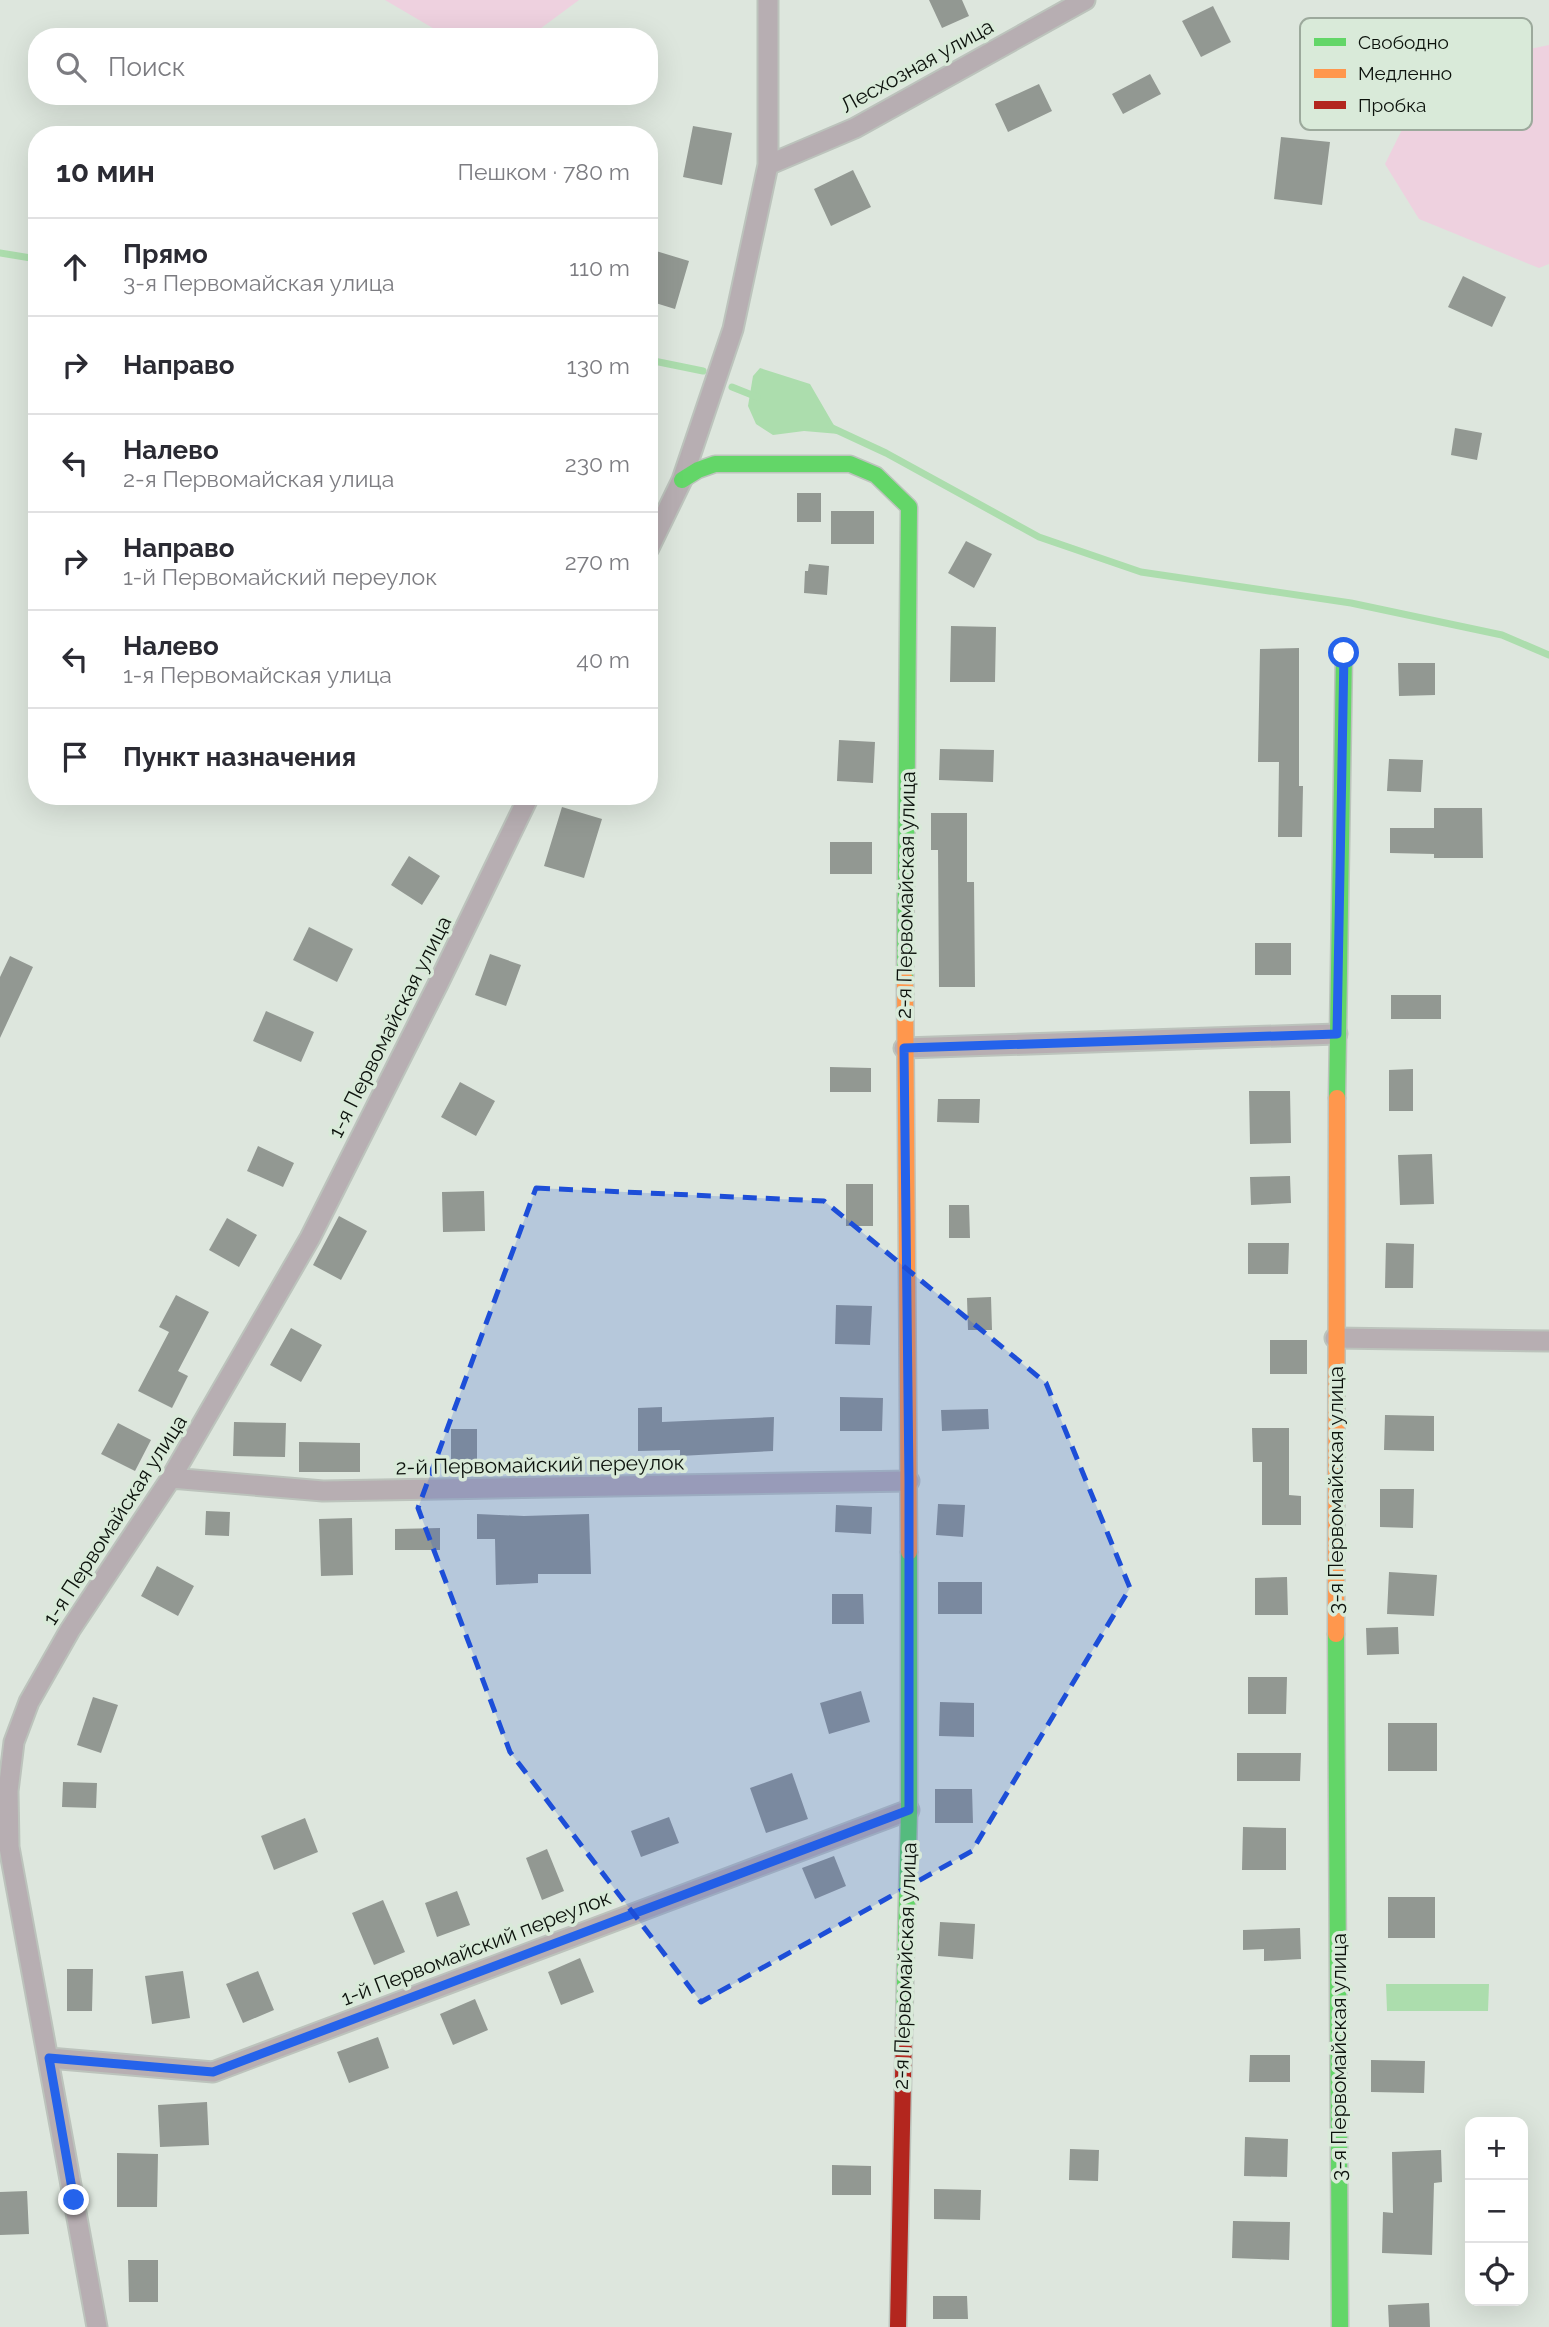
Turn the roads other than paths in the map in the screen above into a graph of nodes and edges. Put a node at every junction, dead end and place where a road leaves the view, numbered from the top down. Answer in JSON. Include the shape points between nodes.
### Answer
{"nodes":[{"id":1,"x":768,"y":0,"type":"edge"},
{"id":2,"x":1085,"y":0,"type":"edge"},
{"id":3,"x":768,"y":165,"type":"junction"},
{"id":4,"x":682,"y":480,"type":"junction"},
{"id":5,"x":658,"y":529,"type":"edge"},
{"id":6,"x":1344,"y":653,"type":"dead end"},
{"id":7,"x":525,"y":805,"type":"edge"},
{"id":8,"x":1337,"y":1034,"type":"junction"},
{"id":9,"x":904,"y":1048,"type":"junction"},
{"id":10,"x":1335,"y":1338,"type":"junction"},
{"id":11,"x":1549,"y":1342,"type":"edge"},
{"id":12,"x":171,"y":1478,"type":"junction"},
{"id":13,"x":909,"y":1480,"type":"junction"},
{"id":14,"x":909,"y":1810,"type":"junction"},
{"id":15,"x":5,"y":1842,"type":"edge"},
{"id":16,"x":49,"y":2058,"type":"junction"},
{"id":17,"x":97,"y":2327,"type":"edge"},
{"id":18,"x":898,"y":2327,"type":"edge"},
{"id":19,"x":1340,"y":2327,"type":"edge"}],
"edges":[{"from":1,"to":3,"type":"street"},
{"from":2,"to":3,"type":"street","name":"Лесхозная улица","via":[[855,128]]},
{"from":3,"to":4,"type":"street","via":[[733,330]]},
{"from":4,"to":5,"type":"street"},
{"from":4,"to":9,"type":"street","name":"2-я Первомайская улица","via":[[715,464],[850,464],[876,475],[909,507]]},
{"from":6,"to":8,"type":"street","name":"3-я Первомайская улица"},
{"from":7,"to":12,"type":"street","name":"1-я Первомайская улица","via":[[310,1238]]},
{"from":8,"to":9,"type":"street"},
{"from":8,"to":10,"type":"street","name":"3-я Первомайская улица"},
{"from":9,"to":13,"type":"street","name":"2-я Первомайская улица"},
{"from":10,"to":11,"type":"street"},
{"from":10,"to":19,"type":"street","name":"3-я Первомайская улица"},
{"from":12,"to":13,"type":"street","name":"2-й Первомайский переулок","via":[[323,1491]]},
{"from":12,"to":15,"type":"street","name":"1-я Первомайская улица","via":[[70,1630],[29,1702],[14,1742]]},
{"from":13,"to":14,"type":"street","name":"2-я Первомайская улица"},
{"from":14,"to":16,"type":"street","name":"1-й Первомайский переулок","via":[[213,2072]]},
{"from":14,"to":18,"type":"street","name":"2-я Первомайская улица"},
{"from":15,"to":16,"type":"street","name":"1-я Первомайская улица"},
{"from":16,"to":17,"type":"street","name":"1-я Первомайская улица"}]}
